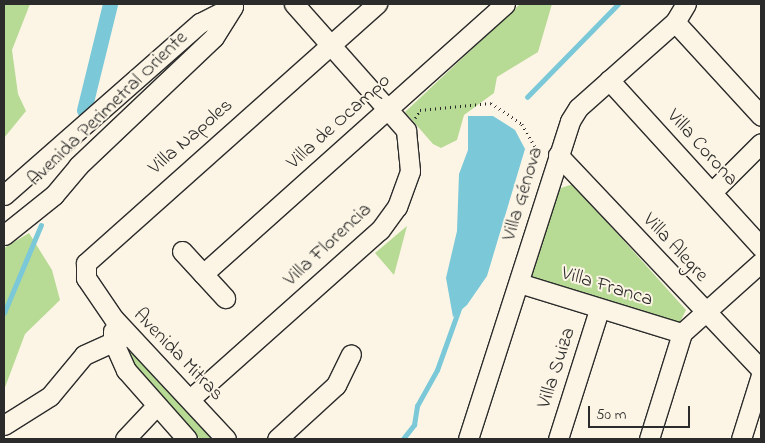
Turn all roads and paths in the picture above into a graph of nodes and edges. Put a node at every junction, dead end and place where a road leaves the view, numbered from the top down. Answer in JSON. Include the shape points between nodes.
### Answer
{"nodes":[{"id":1,"x":294,"y":4,"type":"edge"},
{"id":2,"x":377,"y":4,"type":"edge"},
{"id":3,"x":505,"y":4,"type":"edge"},
{"id":4,"x":686,"y":4,"type":"edge"},
{"id":5,"x":234,"y":5,"type":"edge"},
{"id":6,"x":675,"y":22,"type":"junction"},
{"id":7,"x":331,"y":44,"type":"junction"},
{"id":8,"x":610,"y":80,"type":"junction"},
{"id":9,"x":389,"y":108,"type":"junction"},
{"id":10,"x":761,"y":116,"type":"edge"},
{"id":11,"x":406,"y":130,"type":"junction"},
{"id":12,"x":761,"y":143,"type":"edge"},
{"id":13,"x":557,"y":159,"type":"junction"},
{"id":14,"x":78,"y":166,"type":"junction"},
{"id":15,"x":712,"y":192,"type":"junction"},
{"id":16,"x":4,"y":195,"type":"edge"},
{"id":17,"x":4,"y":226,"type":"edge"},
{"id":18,"x":4,"y":235,"type":"edge"},
{"id":19,"x":761,"y":247,"type":"edge"},
{"id":20,"x":182,"y":251,"type":"dead end"},
{"id":21,"x":761,"y":262,"type":"edge"},
{"id":22,"x":203,"y":274,"type":"junction"},
{"id":23,"x":519,"y":283,"type":"junction"},
{"id":24,"x":225,"y":298,"type":"dead end"},
{"id":25,"x":599,"y":310,"type":"junction"},
{"id":26,"x":705,"y":313,"type":"junction"},
{"id":27,"x":114,"y":320,"type":"joint"},
{"id":28,"x":682,"y":333,"type":"junction"},
{"id":29,"x":120,"y":338,"type":"junction"},
{"id":30,"x":352,"y":354,"type":"dead end"},
{"id":31,"x":761,"y":370,"type":"edge"},
{"id":32,"x":761,"y":375,"type":"edge"},
{"id":33,"x":190,"y":399,"type":"junction"},
{"id":34,"x":156,"y":406,"type":"junction"},
{"id":35,"x":4,"y":425,"type":"edge"},
{"id":36,"x":125,"y":439,"type":"edge"},
{"id":37,"x":187,"y":439,"type":"edge"},
{"id":38,"x":226,"y":439,"type":"edge"},
{"id":39,"x":277,"y":439,"type":"edge"},
{"id":40,"x":468,"y":439,"type":"edge"},
{"id":41,"x":558,"y":439,"type":"edge"},
{"id":42,"x":648,"y":439,"type":"edge"},
{"id":43,"x":741,"y":439,"type":"edge"}],
"edges":[{"from":1,"to":7,"type":"street"},
{"from":2,"to":7,"type":"street","name":"Villa Napoles"},
{"from":3,"to":9,"type":"street","name":"Villa de Ocampo"},
{"from":4,"to":6,"type":"street","name":"Villa Génova"},
{"from":5,"to":14,"type":"street","name":"Avenida Perimetral Oriente","via":[[214,37]]},
{"from":5,"to":16,"type":"street","name":"Avenida Perimetral Oriente","via":[[200,23]]},
{"from":6,"to":8,"type":"street","name":"Villa Génova"},
{"from":6,"to":10,"type":"street"},
{"from":7,"to":9,"type":"street"},
{"from":7,"to":27,"type":"street","name":"Villa Napoles","via":[[91,256],[86,278]]},
{"from":8,"to":13,"type":"street","name":"Villa Génova","via":[[578,108]]},
{"from":8,"to":15,"type":"street","name":"Villa Corona"},
{"from":9,"to":11,"type":"street"},
{"from":9,"to":22,"type":"street","name":"Villa de Ocampo"},
{"from":11,"to":13,"type":"path","via":[[420,110],[491,103],[522,124],[542,159]]},
{"from":11,"to":33,"type":"street","name":"Villa Florencia","via":[[410,171],[389,219]]},
{"from":12,"to":15,"type":"street"},
{"from":13,"to":23,"type":"street","name":"Villa Génova"},
{"from":13,"to":26,"type":"street","name":"Villa Alegre"},
{"from":14,"to":17,"type":"street"},
{"from":14,"to":18,"type":"street","name":"Avenida Perimetral Oriente","via":[[54,195]]},
{"from":15,"to":19,"type":"street","name":"Villa Corona"},
{"from":20,"to":22,"type":"street"},
{"from":21,"to":26,"type":"street"},
{"from":22,"to":24,"type":"street"},
{"from":23,"to":25,"type":"street","name":"Villa Franca"},
{"from":23,"to":40,"type":"street","name":"Villa Génova"},
{"from":25,"to":28,"type":"street","name":"Villa Franca"},
{"from":25,"to":41,"type":"street","name":"Villa Suiza"},
{"from":26,"to":28,"type":"street"},
{"from":26,"to":31,"type":"street","name":"Villa Alegre"},
{"from":27,"to":29,"type":"street","name":"Avenida Mitras"},
{"from":28,"to":42,"type":"street"},
{"from":29,"to":33,"type":"street","name":"Avenida Mitras"},
{"from":29,"to":34,"type":"street","name":"Avenida Mitras","via":[[126,370]]},
{"from":29,"to":35,"type":"street","via":[[84,355],[50,396]]},
{"from":30,"to":39,"type":"street","via":[[336,385]]},
{"from":32,"to":43,"type":"street"},
{"from":33,"to":38,"type":"street","name":"Avenida Mitras"},
{"from":34,"to":36,"type":"street"},
{"from":34,"to":37,"type":"street","name":"Avenida Mitras"}]}
